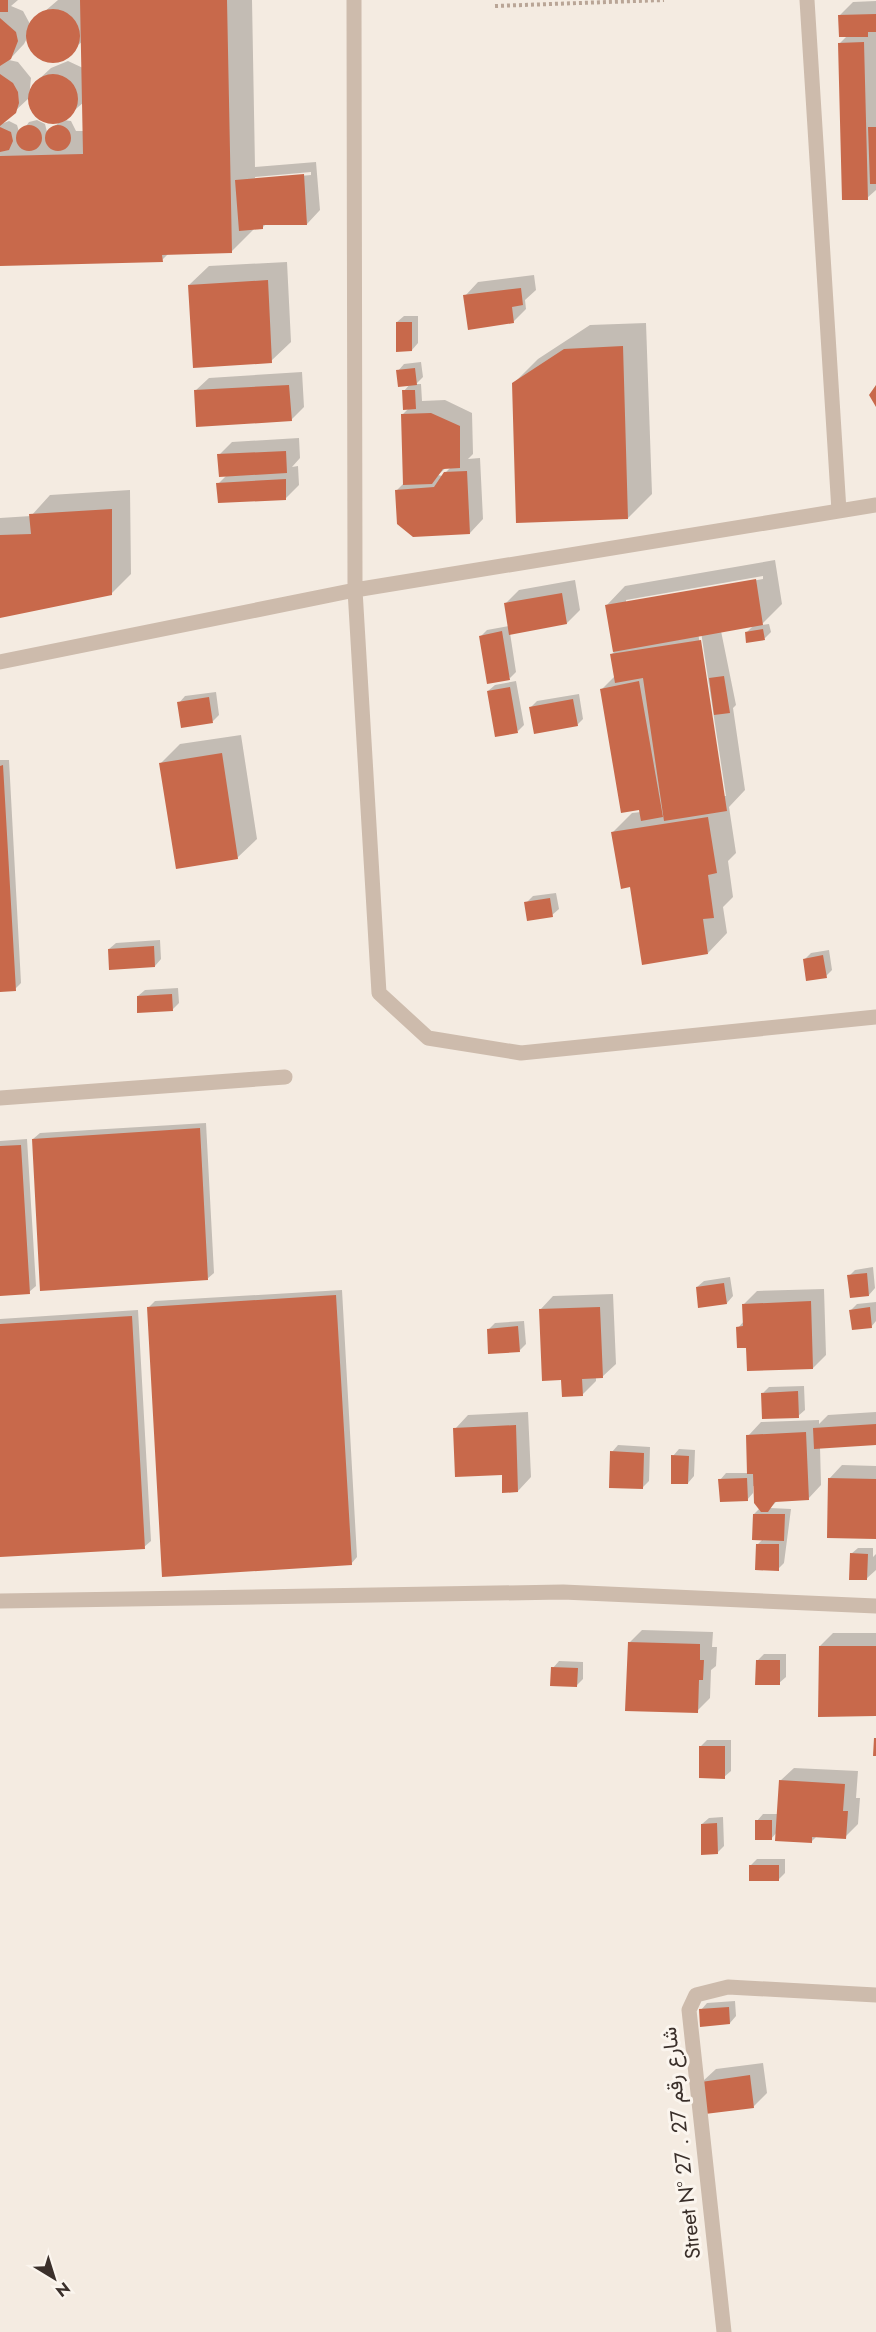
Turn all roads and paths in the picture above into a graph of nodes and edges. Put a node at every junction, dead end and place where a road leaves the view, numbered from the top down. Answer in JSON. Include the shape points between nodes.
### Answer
{"nodes":[{"id":1,"x":354,"y":0,"type":"edge"},
{"id":2,"x":664,"y":0,"type":"edge"},
{"id":3,"x":807,"y":0,"type":"edge"},
{"id":4,"x":495,"y":6,"type":"dead end"},
{"id":5,"x":876,"y":505,"type":"edge"},
{"id":6,"x":839,"y":511,"type":"junction"},
{"id":7,"x":355,"y":590,"type":"junction"},
{"id":8,"x":0,"y":662,"type":"edge"},
{"id":9,"x":876,"y":1017,"type":"edge"},
{"id":10,"x":285,"y":1077,"type":"dead end"},
{"id":11,"x":0,"y":1098,"type":"edge"},
{"id":12,"x":0,"y":1601,"type":"edge"},
{"id":13,"x":876,"y":1606,"type":"edge"},
{"id":14,"x":876,"y":1995,"type":"edge"},
{"id":15,"x":724,"y":2332,"type":"edge"}],
"edges":[{"from":1,"to":7,"type":"street"},
{"from":2,"to":4,"type":"path"},
{"from":3,"to":6,"type":"street"},
{"from":5,"to":6,"type":"street"},
{"from":6,"to":7,"type":"street"},
{"from":7,"to":8,"type":"street"},
{"from":7,"to":9,"type":"street","via":[[378,993],[428,1038],[521,1053]]},
{"from":10,"to":11,"type":"street"},
{"from":12,"to":13,"type":"street","via":[[563,1592]]},
{"from":14,"to":15,"type":"street","name":"Street N° 27 . شارع رقم 27","via":[[728,1987],[696,1995],[689,2010]]}]}
